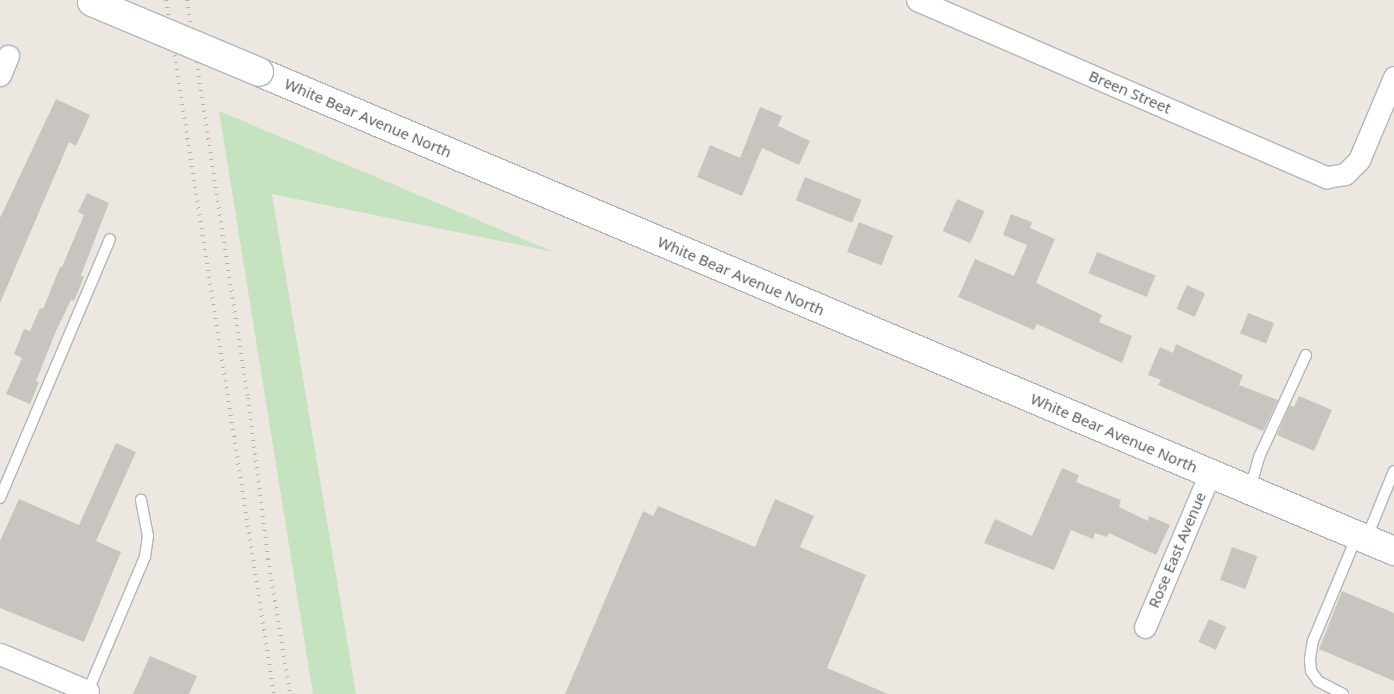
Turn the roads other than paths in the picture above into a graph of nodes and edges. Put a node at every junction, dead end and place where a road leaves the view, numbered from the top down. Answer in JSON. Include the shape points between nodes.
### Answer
{"nodes":[{"id":1,"x":917,"y":0,"type":"edge"},
{"id":2,"x":91,"y":1,"type":"edge"},
{"id":3,"x":8,"y":56,"type":"dead end"},
{"id":4,"x":0,"y":75,"type":"edge"},
{"id":5,"x":1394,"y":77,"type":"edge"},
{"id":6,"x":110,"y":239,"type":"dead end"},
{"id":7,"x":1306,"y":355,"type":"dead end"},
{"id":8,"x":1394,"y":471,"type":"edge"},
{"id":9,"x":1210,"y":473,"type":"junction"},
{"id":10,"x":1250,"y":490,"type":"junction"},
{"id":11,"x":0,"y":498,"type":"edge"},
{"id":12,"x":141,"y":500,"type":"dead end"},
{"id":13,"x":1362,"y":538,"type":"junction"},
{"id":14,"x":1394,"y":551,"type":"edge"},
{"id":15,"x":1145,"y":627,"type":"dead end"},
{"id":16,"x":0,"y":654,"type":"edge"},
{"id":17,"x":87,"y":692,"type":"edge"},
{"id":18,"x":1342,"y":694,"type":"edge"}],
"edges":[{"from":1,"to":5,"type":"street","name":"Breen Street","via":[[1327,177],[1345,174],[1359,160]]},
{"from":2,"to":9,"type":"main road","name":"White Bear Avenue North","bridge":true},
{"from":3,"to":4,"type":"street"},
{"from":6,"to":11,"type":"lane"},
{"from":7,"to":10,"type":"lane","via":[[1260,455]]},
{"from":8,"to":13,"type":"lane"},
{"from":9,"to":10,"type":"main road","name":"White Bear Avenue North"},
{"from":9,"to":15,"type":"street","name":"Rose East Avenue"},
{"from":10,"to":13,"type":"main road","name":"White Bear Avenue North"},
{"from":12,"to":17,"type":"lane","via":[[148,536],[145,557]]},
{"from":13,"to":14,"type":"main road","name":"White Bear Avenue North"},
{"from":13,"to":18,"type":"lane","via":[[1313,641],[1310,659],[1311,671],[1318,681]]},
{"from":16,"to":17,"type":"street"}]}
